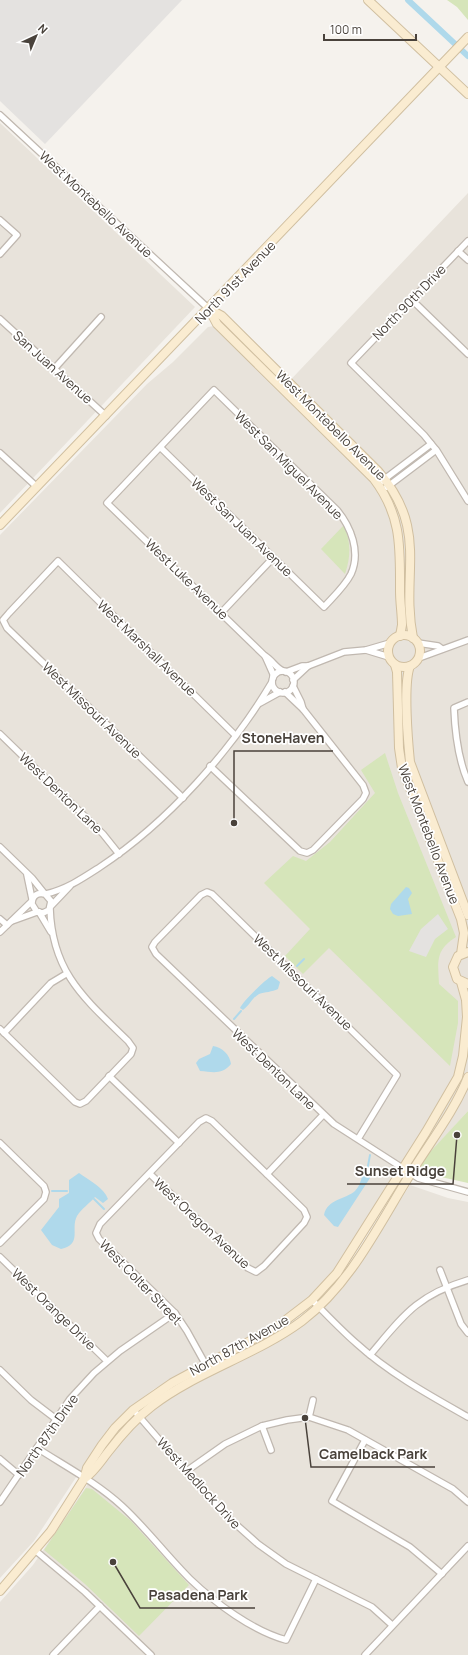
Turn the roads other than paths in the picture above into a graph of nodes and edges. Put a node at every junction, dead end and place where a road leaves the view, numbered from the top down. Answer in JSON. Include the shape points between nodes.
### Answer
{"nodes":[{"id":1,"x":368,"y":0,"type":"edge"},
{"id":2,"x":468,"y":37,"type":"edge"},
{"id":3,"x":440,"y":67,"type":"junction"},
{"id":4,"x":468,"y":94,"type":"edge"},
{"id":5,"x":0,"y":115,"type":"edge"},
{"id":6,"x":0,"y":220,"type":"edge"},
{"id":7,"x":468,"y":241,"type":"edge"},
{"id":8,"x":458,"y":251,"type":"junction"},
{"id":9,"x":0,"y":254,"type":"edge"},
{"id":10,"x":468,"y":260,"type":"edge"},
{"id":11,"x":412,"y":300,"type":"junction"},
{"id":12,"x":209,"y":309,"type":"junction"},
{"id":13,"x":101,"y":317,"type":"dead end"},
{"id":14,"x":0,"y":319,"type":"edge"},
{"id":15,"x":468,"y":354,"type":"edge"},
{"id":16,"x":54,"y":369,"type":"junction"},
{"id":17,"x":106,"y":416,"type":"junction"},
{"id":18,"x":431,"y":444,"type":"junction"},
{"id":19,"x":160,"y":447,"type":"junction"},
{"id":20,"x":436,"y":450,"type":"junction"},
{"id":21,"x":0,"y":454,"type":"edge"},
{"id":22,"x":388,"y":482,"type":"junction"},
{"id":23,"x":37,"y":487,"type":"junction"},
{"id":24,"x":380,"y":487,"type":"junction"},
{"id":25,"x":468,"y":502,"type":"edge"},
{"id":26,"x":0,"y":525,"type":"edge"},
{"id":27,"x":273,"y":558,"type":"junction"},
{"id":28,"x":58,"y":561,"type":"joint"},
{"id":29,"x":324,"y":607,"type":"joint"},
{"id":30,"x":221,"y":612,"type":"junction"},
{"id":31,"x":400,"y":636,"type":"junction"},
{"id":32,"x":415,"y":640,"type":"junction"},
{"id":33,"x":468,"y":640,"type":"edge"},
{"id":34,"x":390,"y":643,"type":"junction"},
{"id":35,"x":442,"y":649,"type":"junction"},
{"id":36,"x":366,"y":650,"type":"junction"},
{"id":37,"x":265,"y":656,"type":"junction"},
{"id":38,"x":388,"y":656,"type":"junction"},
{"id":39,"x":419,"y":658,"type":"junction"},
{"id":40,"x":395,"y":665,"type":"junction"},
{"id":41,"x":308,"y":666,"type":"junction"},
{"id":42,"x":410,"y":666,"type":"junction"},
{"id":43,"x":285,"y":671,"type":"junction"},
{"id":44,"x":272,"y":680,"type":"junction"},
{"id":45,"x":293,"y":683,"type":"junction"},
{"id":46,"x":283,"y":692,"type":"junction"},
{"id":47,"x":468,"y":702,"type":"edge"},
{"id":48,"x":260,"y":703,"type":"junction"},
{"id":49,"x":303,"y":709,"type":"junction"},
{"id":50,"x":0,"y":734,"type":"edge"},
{"id":51,"x":235,"y":735,"type":"junction"},
{"id":52,"x":210,"y":766,"type":"junction"},
{"id":53,"x":468,"y":782,"type":"edge"},
{"id":54,"x":183,"y":798,"type":"junction"},
{"id":55,"x":0,"y":847,"type":"edge"},
{"id":56,"x":119,"y":854,"type":"junction"},
{"id":57,"x":28,"y":875,"type":"junction"},
{"id":58,"x":70,"y":886,"type":"junction"},
{"id":59,"x":207,"y":892,"type":"joint"},
{"id":60,"x":45,"y":894,"type":"junction"},
{"id":61,"x":32,"y":900,"type":"junction"},
{"id":62,"x":50,"y":907,"type":"junction"},
{"id":63,"x":38,"y":912,"type":"junction"},
{"id":64,"x":468,"y":915,"type":"edge"},
{"id":65,"x":0,"y":919,"type":"edge"},
{"id":66,"x":12,"y":921,"type":"junction"},
{"id":67,"x":7,"y":926,"type":"junction"},
{"id":68,"x":0,"y":932,"type":"edge"},
{"id":69,"x":51,"y":932,"type":"junction"},
{"id":70,"x":464,"y":953,"type":"edge"},
{"id":71,"x":66,"y":974,"type":"junction"},
{"id":72,"x":464,"y":983,"type":"edge"},
{"id":73,"x":2,"y":1031,"type":"edge"},
{"id":74,"x":109,"y":1076,"type":"junction"},
{"id":75,"x":468,"y":1077,"type":"edge"},
{"id":76,"x":323,"y":1115,"type":"junction"},
{"id":77,"x":358,"y":1139,"type":"junction"},
{"id":78,"x":179,"y":1143,"type":"junction"},
{"id":79,"x":0,"y":1144,"type":"edge"},
{"id":80,"x":403,"y":1168,"type":"junction"},
{"id":81,"x":411,"y":1173,"type":"junction"},
{"id":82,"x":150,"y":1174,"type":"junction"},
{"id":83,"x":267,"y":1174,"type":"junction"},
{"id":84,"x":468,"y":1192,"type":"edge"},
{"id":85,"x":0,"y":1243,"type":"edge"},
{"id":86,"x":0,"y":1257,"type":"edge"},
{"id":87,"x":440,"y":1270,"type":"dead end"},
{"id":88,"x":468,"y":1280,"type":"edge"},
{"id":89,"x":447,"y":1286,"type":"junction"},
{"id":90,"x":315,"y":1303,"type":"junction"},
{"id":91,"x":174,"y":1313,"type":"junction"},
{"id":92,"x":468,"y":1333,"type":"edge"},
{"id":93,"x":370,"y":1355,"type":"junction"},
{"id":94,"x":107,"y":1361,"type":"junction"},
{"id":95,"x":206,"y":1365,"type":"junction"},
{"id":96,"x":0,"y":1370,"type":"edge"},
{"id":97,"x":210,"y":1373,"type":"junction"},
{"id":98,"x":313,"y":1400,"type":"dead end"},
{"id":99,"x":133,"y":1410,"type":"junction"},
{"id":100,"x":140,"y":1416,"type":"junction"},
{"id":101,"x":468,"y":1417,"type":"edge"},
{"id":102,"x":309,"y":1418,"type":"junction"},
{"id":103,"x":56,"y":1419,"type":"junction"},
{"id":104,"x":262,"y":1426,"type":"junction"},
{"id":105,"x":365,"y":1440,"type":"junction"},
{"id":106,"x":37,"y":1448,"type":"junction"},
{"id":107,"x":271,"y":1450,"type":"dead end"},
{"id":108,"x":0,"y":1458,"type":"edge"},
{"id":109,"x":188,"y":1470,"type":"junction"},
{"id":110,"x":19,"y":1475,"type":"junction"},
{"id":111,"x":84,"y":1479,"type":"junction"},
{"id":112,"x":0,"y":1502,"type":"edge"},
{"id":113,"x":468,"y":1502,"type":"edge"},
{"id":114,"x":468,"y":1546,"type":"edge"},
{"id":115,"x":36,"y":1551,"type":"junction"},
{"id":116,"x":442,"y":1574,"type":"junction"},
{"id":117,"x":316,"y":1579,"type":"junction"},
{"id":118,"x":0,"y":1590,"type":"edge"},
{"id":119,"x":100,"y":1606,"type":"junction"},
{"id":120,"x":392,"y":1625,"type":"junction"},
{"id":121,"x":53,"y":1655,"type":"edge"},
{"id":122,"x":151,"y":1655,"type":"edge"},
{"id":123,"x":365,"y":1655,"type":"edge"}],
"edges":[{"from":1,"to":3,"type":"street"},
{"from":2,"to":3,"type":"street","name":"North 91st Avenue"},
{"from":3,"to":4,"type":"street"},
{"from":3,"to":12,"type":"street","name":"North 91st Avenue"},
{"from":5,"to":12,"type":"street","name":"West Montebello Avenue"},
{"from":6,"to":9,"type":"street","via":[[17,235]]},
{"from":7,"to":8,"type":"street","name":"North 90th Drive"},
{"from":8,"to":10,"type":"street"},
{"from":8,"to":11,"type":"street","name":"North 90th Drive"},
{"from":11,"to":15,"type":"street"},
{"from":11,"to":18,"type":"street","name":"North 90th Drive","via":[[351,363]]},
{"from":12,"to":17,"type":"street","name":"North 91st Avenue"},
{"from":12,"to":22,"type":"street","name":"West Montebello Avenue","via":[[222,316]]},
{"from":12,"to":24,"type":"street","name":"West Montebello Avenue","via":[[216,324]]},
{"from":13,"to":16,"type":"street"},
{"from":14,"to":16,"type":"street","name":"San Juan Avenue"},
{"from":16,"to":17,"type":"street","name":"San Juan Avenue"},
{"from":17,"to":23,"type":"street","name":"North 91st Avenue"},
{"from":18,"to":20,"type":"street"},
{"from":18,"to":22,"type":"street"},
{"from":19,"to":27,"type":"street","name":"West San Juan Avenue"},
{"from":19,"to":29,"type":"street","name":"West San Miguel Avenue","via":[[214,390],[338,510],[352,534],[354,563],[345,583]]},
{"from":19,"to":30,"type":"street","name":"West Luke Avenue","via":[[107,503]]},
{"from":20,"to":22,"type":"street"},
{"from":20,"to":25,"type":"street"},
{"from":21,"to":23,"type":"street"},
{"from":22,"to":24,"type":"street"},
{"from":22,"to":32,"type":"street","name":"West Montebello Avenue","via":[[409,530],[410,615]]},
{"from":23,"to":26,"type":"street","name":"North 91st Avenue"},
{"from":24,"to":31,"type":"street","name":"West Montebello Avenue","via":[[395,517],[400,545]]},
{"from":27,"to":29,"type":"street","name":"West San Juan Avenue"},
{"from":27,"to":30,"type":"street"},
{"from":28,"to":51,"type":"street","name":"West Marshall Avenue"},
{"from":28,"to":54,"type":"street","name":"West Missouri Avenue","via":[[3,620],[7,628]]},
{"from":30,"to":37,"type":"street","name":"West Luke Avenue"},
{"from":31,"to":32,"type":"street","via":[[406,635]]},
{"from":31,"to":34,"type":"street"},
{"from":32,"to":35,"type":"street"},
{"from":32,"to":39,"type":"street","via":[[420,653]]},
{"from":33,"to":35,"type":"street"},
{"from":34,"to":36,"type":"street"},
{"from":34,"to":38,"type":"street"},
{"from":35,"to":39,"type":"street"},
{"from":36,"to":38,"type":"street"},
{"from":36,"to":41,"type":"street","via":[[344,652]]},
{"from":37,"to":43,"type":"street","name":"West Luke Avenue","via":[[279,670]]},
{"from":37,"to":44,"type":"street","name":"West Luke Avenue","via":[[273,674]]},
{"from":38,"to":40,"type":"street"},
{"from":39,"to":42,"type":"street"},
{"from":40,"to":42,"type":"street"},
{"from":40,"to":70,"type":"street","name":"West Montebello Avenue","via":[[402,768],[461,919]]},
{"from":41,"to":43,"type":"street"},
{"from":41,"to":45,"type":"street"},
{"from":42,"to":64,"type":"street","name":"West Montebello Avenue","via":[[406,679],[410,762]]},
{"from":43,"to":44,"type":"street","via":[[277,673]]},
{"from":43,"to":45,"type":"street"},
{"from":44,"to":46,"type":"street","via":[[274,688]]},
{"from":44,"to":48,"type":"street"},
{"from":45,"to":46,"type":"street"},
{"from":45,"to":49,"type":"street"},
{"from":46,"to":48,"type":"street"},
{"from":46,"to":49,"type":"street"},
{"from":47,"to":53,"type":"street","via":[[454,708],[460,759]]},
{"from":48,"to":51,"type":"street"},
{"from":49,"to":52,"type":"street","via":[[363,785],[366,793],[313,850],[307,853],[300,851]]},
{"from":50,"to":56,"type":"street","name":"West Denton Lane","via":[[103,834]]},
{"from":51,"to":52,"type":"street"},
{"from":52,"to":54,"type":"street"},
{"from":54,"to":56,"type":"street"},
{"from":55,"to":57,"type":"street"},
{"from":56,"to":58,"type":"street"},
{"from":57,"to":60,"type":"street"},
{"from":57,"to":61,"type":"street"},
{"from":58,"to":60,"type":"street"},
{"from":58,"to":62,"type":"street"},
{"from":59,"to":76,"type":"street","name":"West Denton Lane","via":[[201,895],[152,948]]},
{"from":59,"to":77,"type":"street","name":"West Missouri Avenue","via":[[212,894],[396,1075]]},
{"from":60,"to":61,"type":"street","via":[[38,893]]},
{"from":60,"to":62,"type":"street","via":[[50,898]]},
{"from":61,"to":63,"type":"street","via":[[33,907]]},
{"from":61,"to":66,"type":"street"},
{"from":62,"to":63,"type":"street","via":[[46,912]]},
{"from":62,"to":69,"type":"street"},
{"from":63,"to":66,"type":"street"},
{"from":63,"to":69,"type":"street"},
{"from":65,"to":67,"type":"street"},
{"from":66,"to":67,"type":"street"},
{"from":67,"to":68,"type":"street"},
{"from":69,"to":71,"type":"street"},
{"from":70,"to":72,"type":"street","name":"West Montebello Avenue","via":[[456,959],[453,967],[455,975]]},
{"from":71,"to":73,"type":"street","via":[[51,983]]},
{"from":71,"to":74,"type":"street","via":[[84,999],[133,1048],[131,1054]]},
{"from":72,"to":80,"type":"street","name":"North 87th Avenue","via":[[467,1017],[458,1077]]},
{"from":73,"to":74,"type":"street","via":[[75,1102],[80,1104],[86,1101]]},
{"from":74,"to":78,"type":"street"},
{"from":75,"to":81,"type":"street","name":"North 87th Avenue","via":[[450,1113]]},
{"from":76,"to":77,"type":"street","name":"West Denton Lane"},
{"from":76,"to":83,"type":"street"},
{"from":77,"to":80,"type":"street","name":"West Denton Lane"},
{"from":78,"to":82,"type":"street"},
{"from":78,"to":83,"type":"street","via":[[206,1118]]},
{"from":79,"to":85,"type":"street","via":[[44,1186],[46,1192],[44,1199]]},
{"from":80,"to":81,"type":"street","name":"West Denton Lane"},
{"from":80,"to":90,"type":"street","name":"North 87th Avenue","via":[[337,1273]]},
{"from":81,"to":84,"type":"street","via":[[430,1182]]},
{"from":81,"to":90,"type":"street","name":"North 87th Avenue","via":[[353,1266]]},
{"from":82,"to":83,"type":"street","name":"West Oregon Avenue","via":[[248,1268],[256,1272],[299,1229],[307,1217],[304,1210]]},
{"from":82,"to":91,"type":"street","name":"West Colter Street","via":[[100,1224],[96,1233],[99,1239]]},
{"from":86,"to":94,"type":"street","name":"West Orange Drive"},
{"from":87,"to":89,"type":"street"},
{"from":88,"to":89,"type":"street"},
{"from":89,"to":92,"type":"street","via":[[461,1324]]},
{"from":89,"to":93,"type":"street","via":[[406,1312]]},
{"from":90,"to":93,"type":"street"},
{"from":90,"to":95,"type":"street","name":"North 87th Avenue"},
{"from":90,"to":97,"type":"street","name":"North 87th Avenue","via":[[302,1320],[274,1339]]},
{"from":91,"to":94,"type":"street","name":"North 87th Drive"},
{"from":91,"to":95,"type":"street","name":"West Colter Street","via":[[188,1331]]},
{"from":93,"to":101,"type":"street","via":[[400,1377]]},
{"from":94,"to":103,"type":"street","name":"North 87th Drive","via":[[70,1398]]},
{"from":95,"to":97,"type":"street","name":"West Colter Street"},
{"from":95,"to":99,"type":"street","name":"North 87th Avenue","via":[[158,1391]]},
{"from":96,"to":103,"type":"street","via":[[31,1400]]},
{"from":97,"to":100,"type":"street","name":"North 87th Avenue","via":[[164,1398]]},
{"from":98,"to":102,"type":"street"},
{"from":99,"to":100,"type":"street","name":"West Medlock Drive"},
{"from":99,"to":111,"type":"street","name":"North 87th Avenue","via":[[102,1445],[87,1468]]},
{"from":100,"to":109,"type":"street","name":"West Medlock Drive"},
{"from":100,"to":111,"type":"street","name":"North 87th Avenue","via":[[122,1434],[93,1473]]},
{"from":102,"to":104,"type":"street"},
{"from":102,"to":105,"type":"street","via":[[348,1430]]},
{"from":103,"to":106,"type":"street","name":"North 87th Drive"},
{"from":104,"to":107,"type":"street"},
{"from":104,"to":109,"type":"street","via":[[225,1444]]},
{"from":105,"to":113,"type":"street","via":[[453,1489]]},
{"from":105,"to":116,"type":"street","via":[[332,1501],[410,1547]]},
{"from":106,"to":110,"type":"street","name":"North 87th Drive"},
{"from":106,"to":111,"type":"street"},
{"from":108,"to":110,"type":"street"},
{"from":109,"to":117,"type":"street","name":"West Medlock Drive","via":[[231,1520],[258,1544],[286,1564]]},
{"from":110,"to":112,"type":"street","name":"North 87th Drive"},
{"from":111,"to":115,"type":"street","name":"North 87th Avenue"},
{"from":111,"to":117,"type":"street","via":[[121,1505],[191,1580],[216,1601],[272,1636],[286,1640]]},
{"from":114,"to":116,"type":"street"},
{"from":115,"to":118,"type":"street","name":"North 87th Avenue"},
{"from":115,"to":119,"type":"street"},
{"from":116,"to":120,"type":"street"},
{"from":117,"to":120,"type":"street","name":"West Medlock Drive","via":[[372,1607]]},
{"from":119,"to":121,"type":"street"},
{"from":119,"to":122,"type":"street"},
{"from":120,"to":123,"type":"street"}]}
